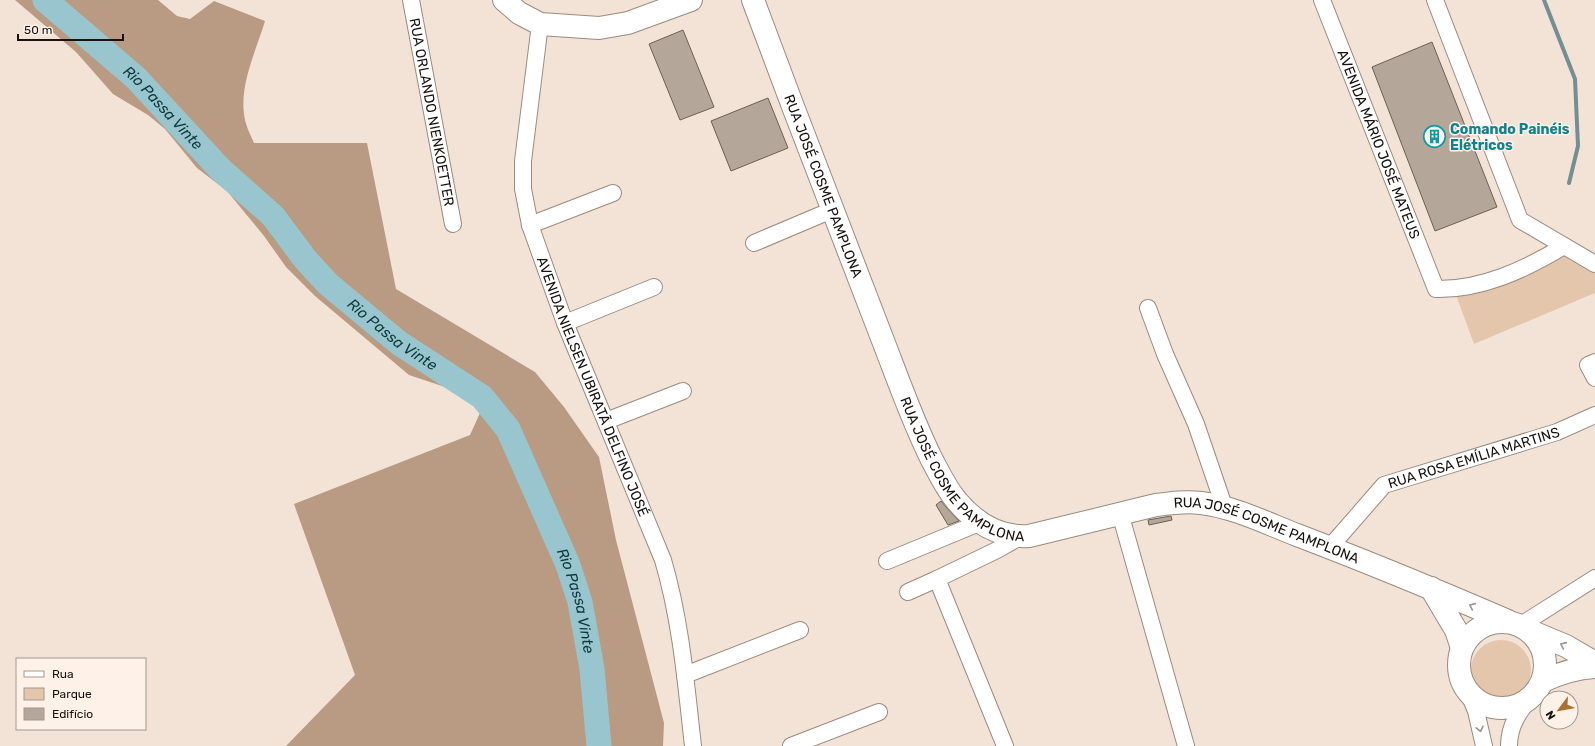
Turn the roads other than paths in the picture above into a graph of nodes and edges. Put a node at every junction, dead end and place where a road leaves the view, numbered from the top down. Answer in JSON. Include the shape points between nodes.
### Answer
{"nodes":[{"id":1,"x":411,"y":0,"type":"edge"},
{"id":2,"x":504,"y":0,"type":"edge"},
{"id":3,"x":691,"y":0,"type":"edge"},
{"id":4,"x":753,"y":0,"type":"edge"},
{"id":5,"x":1322,"y":0,"type":"edge"},
{"id":6,"x":1435,"y":0,"type":"edge"},
{"id":7,"x":540,"y":24,"type":"junction"},
{"id":8,"x":613,"y":193,"type":"dead end"},
{"id":9,"x":832,"y":210,"type":"junction"},
{"id":10,"x":453,"y":224,"type":"dead end"},
{"id":11,"x":530,"y":225,"type":"junction"},
{"id":12,"x":754,"y":243,"type":"dead end"},
{"id":13,"x":1564,"y":246,"type":"junction"},
{"id":14,"x":1595,"y":264,"type":"edge"},
{"id":15,"x":654,"y":287,"type":"dead end"},
{"id":16,"x":1148,"y":308,"type":"dead end"},
{"id":17,"x":565,"y":323,"type":"junction"},
{"id":18,"x":1595,"y":362,"type":"edge"},
{"id":19,"x":1595,"y":378,"type":"edge"},
{"id":20,"x":683,"y":390,"type":"dead end"},
{"id":21,"x":1595,"y":415,"type":"edge"},
{"id":22,"x":606,"y":421,"type":"junction"},
{"id":23,"x":1225,"y":509,"type":"junction"},
{"id":24,"x":1120,"y":513,"type":"junction"},
{"id":25,"x":979,"y":523,"type":"junction"},
{"id":26,"x":1020,"y":537,"type":"junction"},
{"id":27,"x":1330,"y":547,"type":"junction"},
{"id":28,"x":887,"y":561,"type":"dead end"},
{"id":29,"x":1595,"y":578,"type":"edge"},
{"id":30,"x":937,"y":579,"type":"junction"},
{"id":31,"x":1431,"y":588,"type":"junction"},
{"id":32,"x":908,"y":592,"type":"dead end"},
{"id":33,"x":1520,"y":626,"type":"junction"},
{"id":34,"x":800,"y":630,"type":"dead end"},
{"id":35,"x":1462,"y":648,"type":"junction"},
{"id":36,"x":1595,"y":663,"type":"edge"},
{"id":37,"x":1595,"y":667,"type":"edge"},
{"id":38,"x":685,"y":675,"type":"junction"},
{"id":39,"x":1466,"y":687,"type":"junction"},
{"id":40,"x":1537,"y":689,"type":"junction"},
{"id":41,"x":879,"y":712,"type":"dead end"},
{"id":42,"x":693,"y":746,"type":"edge"},
{"id":43,"x":791,"y":746,"type":"edge"},
{"id":44,"x":1005,"y":746,"type":"edge"},
{"id":45,"x":1186,"y":746,"type":"edge"},
{"id":46,"x":1484,"y":746,"type":"edge"},
{"id":47,"x":1509,"y":746,"type":"edge"}],
"edges":[{"from":1,"to":10,"type":"street","name":"RUA ORLANDO NIENKOETTER"},
{"from":2,"to":7,"type":"main road","via":[[519,13]]},
{"from":3,"to":7,"type":"main road","via":[[613,27],[579,28]]},
{"from":4,"to":9,"type":"main road","name":"RUA JOSÉ COSME PAMPLONA"},
{"from":5,"to":13,"type":"street","name":"AVENIDA MÁRIO JOSÉ MATEUS","via":[[1436,289],[1465,287],[1499,277],[1531,264]]},
{"from":6,"to":13,"type":"street","via":[[1520,220]]},
{"from":7,"to":11,"type":"street","name":"AVENIDA NIELSEN UBIRATÃ DELFINO JOSÉ","via":[[523,161],[522,189]]},
{"from":8,"to":11,"type":"street"},
{"from":9,"to":12,"type":"street"},
{"from":9,"to":25,"type":"main road","name":"RUA JOSÉ COSME PAMPLONA","via":[[921,439],[956,500]]},
{"from":11,"to":17,"type":"street","name":"AVENIDA NIELSEN UBIRATÃ DELFINO JOSÉ"},
{"from":13,"to":14,"type":"street"},
{"from":15,"to":17,"type":"street"},
{"from":16,"to":23,"type":"street","via":[[1196,424]]},
{"from":17,"to":22,"type":"street","name":"AVENIDA NIELSEN UBIRATÃ DELFINO JOSÉ"},
{"from":18,"to":19,"type":"street","via":[[1588,365]]},
{"from":20,"to":22,"type":"street"},
{"from":21,"to":27,"type":"street","name":"RUA ROSA EMÍLIA MARTINS","via":[[1557,432],[1384,485]]},
{"from":22,"to":38,"type":"street","name":"AVENIDA NIELSEN UBIRATÃ DELFINO JOSÉ","via":[[663,560],[677,615]]},
{"from":23,"to":24,"type":"main road","name":"RUA JOSÉ COSME PAMPLONA","via":[[1202,503],[1176,502]]},
{"from":23,"to":27,"type":"main road","name":"RUA JOSÉ COSME PAMPLONA"},
{"from":24,"to":26,"type":"main road","name":"RUA JOSÉ COSME PAMPLONA"},
{"from":24,"to":45,"type":"street"},
{"from":25,"to":26,"type":"main road","name":"RUA JOSÉ COSME PAMPLONA","via":[[997,532]]},
{"from":25,"to":28,"type":"street"},
{"from":26,"to":30,"type":"street"},
{"from":27,"to":31,"type":"main road","name":"RUA JOSÉ COSME PAMPLONA"},
{"from":29,"to":33,"type":"street"},
{"from":30,"to":32,"type":"street"},
{"from":30,"to":44,"type":"street"},
{"from":33,"to":31,"type":"main road","name":"RUA JOSÉ COSME PAMPLONA","one_way":true},
{"from":31,"to":35,"type":"main road","via":[[1454,624]]},
{"from":33,"to":35,"type":"main road","via":[[1494,622],[1480,627]]},
{"from":36,"to":33,"type":"main road","name":"RUA JOSÉ COSME PAMPLONA","one_way":true,"via":[[1566,646]]},
{"from":33,"to":40,"type":"main road","via":[[1539,641],[1544,654],[1546,668]]},
{"from":34,"to":38,"type":"street"},
{"from":35,"to":39,"type":"main road","via":[[1459,661],[1460,675]]},
{"from":37,"to":40,"type":"main road","via":[[1564,671]]},
{"from":38,"to":42,"type":"street","name":"AVENIDA NIELSEN UBIRATÃ DELFINO JOSÉ"},
{"from":39,"to":40,"type":"main road","via":[[1477,700],[1501,708],[1517,705]]},
{"from":39,"to":46,"type":"street","one_way":true,"via":[[1476,711]]},
{"from":40,"to":47,"type":"street","via":[[1513,722]]},
{"from":41,"to":43,"type":"street"}]}
